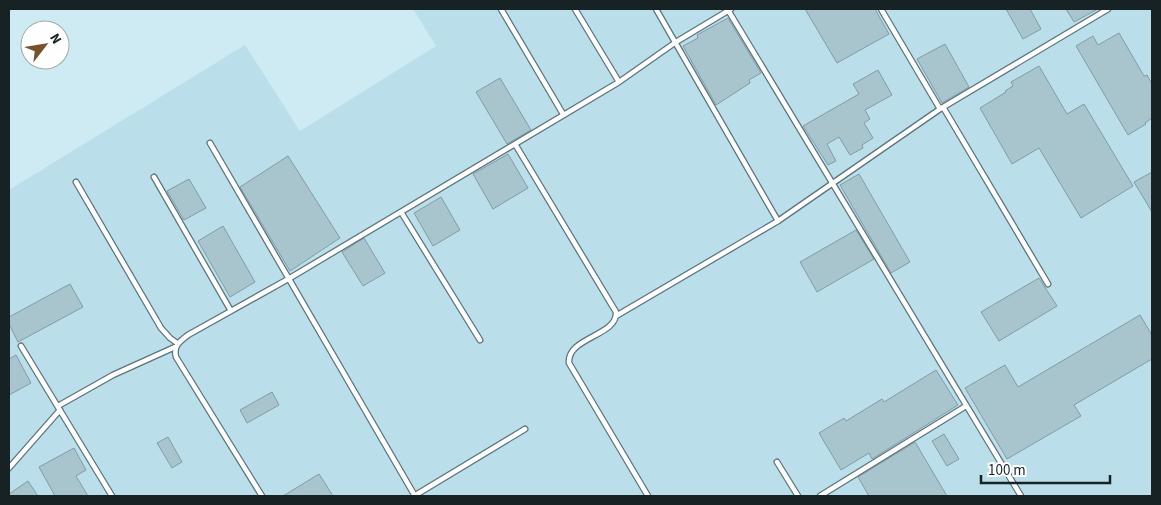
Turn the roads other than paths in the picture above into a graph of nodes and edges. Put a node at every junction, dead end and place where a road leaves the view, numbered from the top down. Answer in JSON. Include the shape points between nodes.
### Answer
{"nodes":[{"id":1,"x":501,"y":9,"type":"edge"},
{"id":2,"x":575,"y":9,"type":"edge"},
{"id":3,"x":656,"y":9,"type":"edge"},
{"id":4,"x":730,"y":9,"type":"edge"},
{"id":5,"x":881,"y":9,"type":"edge"},
{"id":6,"x":1108,"y":9,"type":"edge"},
{"id":7,"x":676,"y":42,"type":"junction"},
{"id":8,"x":620,"y":82,"type":"junction"},
{"id":9,"x":941,"y":108,"type":"junction"},
{"id":10,"x":564,"y":114,"type":"junction"},
{"id":11,"x":210,"y":143,"type":"dead end"},
{"id":12,"x":515,"y":144,"type":"junction"},
{"id":13,"x":154,"y":178,"type":"dead end"},
{"id":14,"x":76,"y":182,"type":"dead end"},
{"id":15,"x":834,"y":184,"type":"junction"},
{"id":16,"x":401,"y":212,"type":"junction"},
{"id":17,"x":778,"y":221,"type":"junction"},
{"id":18,"x":290,"y":278,"type":"junction"},
{"id":19,"x":1048,"y":284,"type":"dead end"},
{"id":20,"x":231,"y":311,"type":"junction"},
{"id":21,"x":616,"y":316,"type":"junction"},
{"id":22,"x":480,"y":340,"type":"dead end"},
{"id":23,"x":176,"y":345,"type":"junction"},
{"id":24,"x":22,"y":346,"type":"dead end"},
{"id":25,"x":966,"y":406,"type":"junction"},
{"id":26,"x":59,"y":408,"type":"junction"},
{"id":27,"x":525,"y":429,"type":"dead end"},
{"id":28,"x":777,"y":462,"type":"dead end"},
{"id":29,"x":9,"y":468,"type":"edge"},
{"id":30,"x":112,"y":496,"type":"edge"},
{"id":31,"x":262,"y":496,"type":"edge"},
{"id":32,"x":415,"y":496,"type":"edge"},
{"id":33,"x":648,"y":496,"type":"edge"},
{"id":34,"x":798,"y":496,"type":"edge"},
{"id":35,"x":820,"y":496,"type":"edge"},
{"id":36,"x":1021,"y":496,"type":"edge"}],
"edges":[{"from":1,"to":10,"type":"lane"},
{"from":2,"to":8,"type":"lane"},
{"from":3,"to":7,"type":"lane"},
{"from":4,"to":7,"type":"lane"},
{"from":4,"to":15,"type":"lane"},
{"from":5,"to":9,"type":"lane"},
{"from":6,"to":9,"type":"lane"},
{"from":7,"to":8,"type":"lane"},
{"from":7,"to":17,"type":"lane"},
{"from":8,"to":10,"type":"lane"},
{"from":9,"to":15,"type":"lane"},
{"from":9,"to":19,"type":"lane"},
{"from":10,"to":12,"type":"lane"},
{"from":11,"to":18,"type":"lane"},
{"from":12,"to":16,"type":"lane"},
{"from":12,"to":21,"type":"lane","via":[[609,299]]},
{"from":13,"to":20,"type":"lane"},
{"from":14,"to":23,"type":"lane","via":[[161,328]]},
{"from":15,"to":17,"type":"lane"},
{"from":15,"to":25,"type":"lane"},
{"from":16,"to":18,"type":"lane"},
{"from":16,"to":22,"type":"lane"},
{"from":17,"to":21,"type":"lane"},
{"from":18,"to":20,"type":"lane"},
{"from":18,"to":32,"type":"lane"},
{"from":20,"to":23,"type":"lane"},
{"from":21,"to":33,"type":"lane","via":[[611,325],[572,350],[570,363]]},
{"from":23,"to":26,"type":"lane","via":[[113,375]]},
{"from":23,"to":31,"type":"lane","via":[[176,357]]},
{"from":24,"to":26,"type":"lane"},
{"from":25,"to":35,"type":"lane"},
{"from":25,"to":36,"type":"lane"},
{"from":26,"to":29,"type":"lane"},
{"from":26,"to":30,"type":"lane"},
{"from":27,"to":32,"type":"lane"},
{"from":28,"to":34,"type":"lane"}]}
